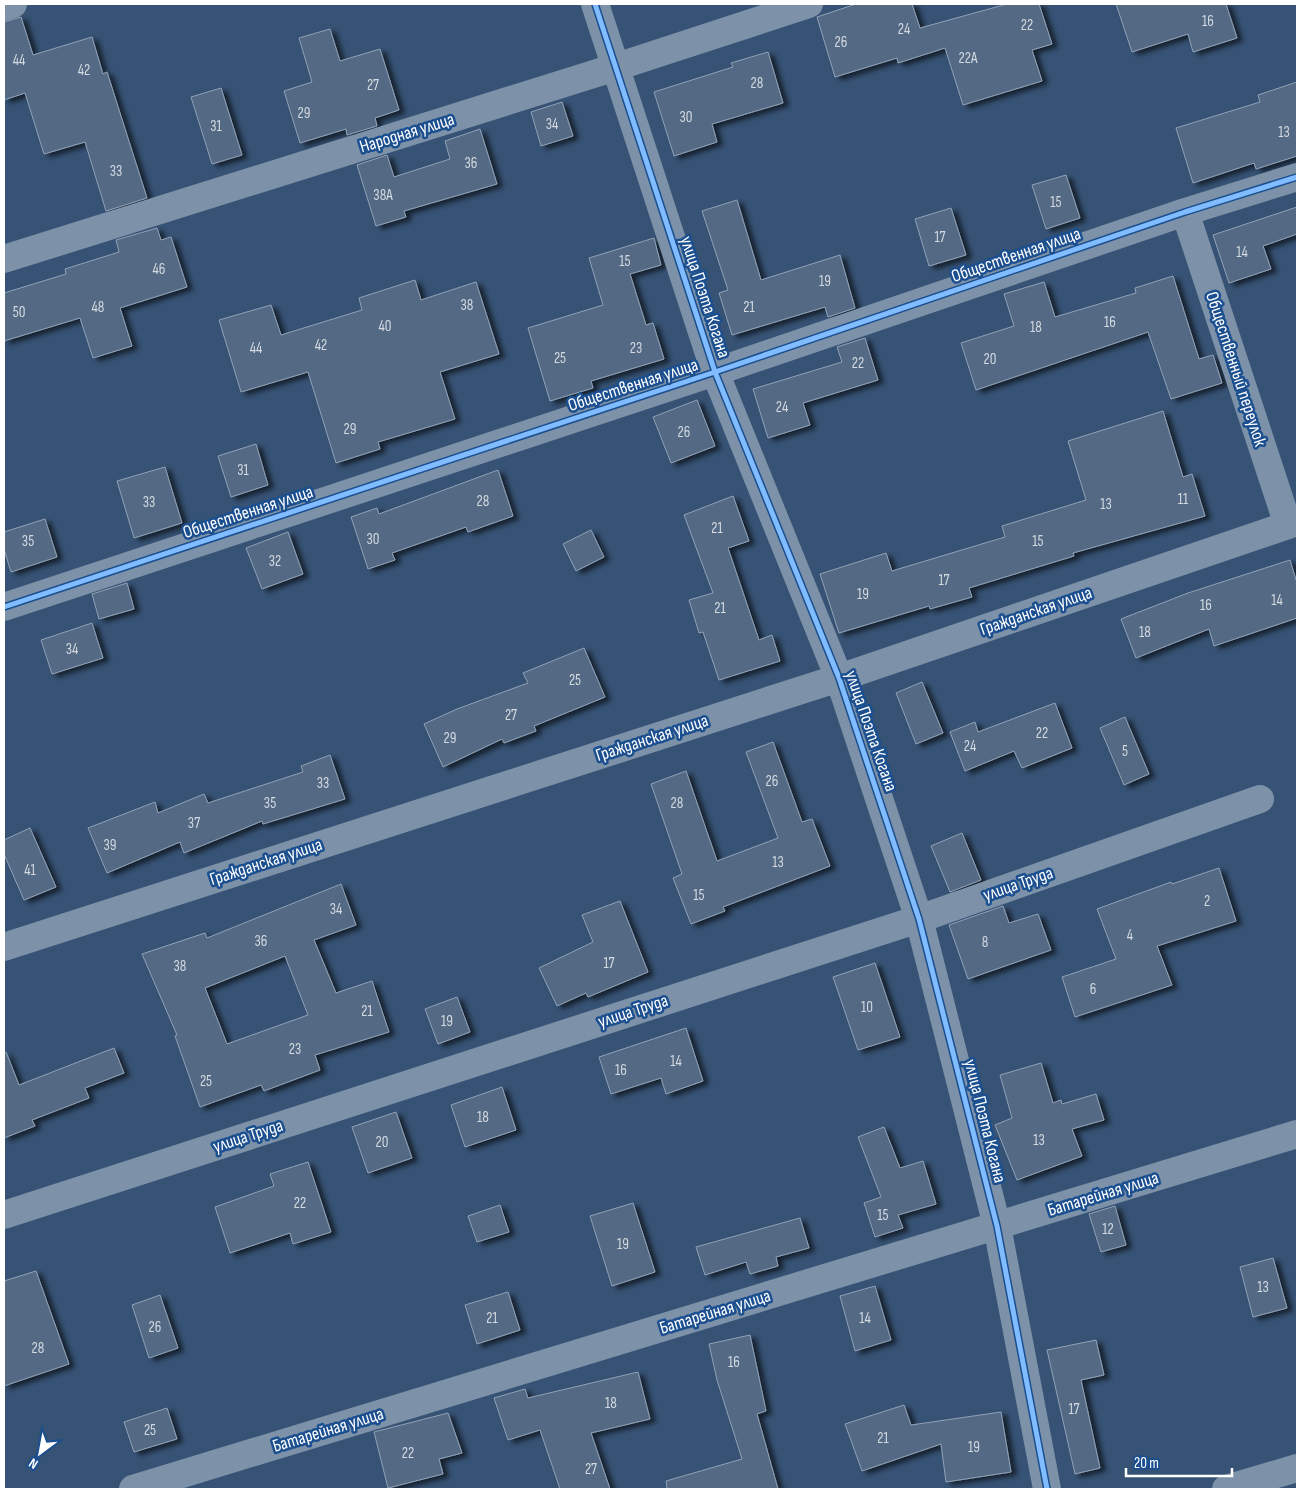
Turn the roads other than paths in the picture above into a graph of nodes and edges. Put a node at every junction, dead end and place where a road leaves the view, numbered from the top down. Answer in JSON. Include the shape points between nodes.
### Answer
{"nodes":[{"id":1,"x":14,"y":4,"type":"edge"},
{"id":2,"x":595,"y":4,"type":"edge"},
{"id":3,"x":809,"y":4,"type":"edge"},
{"id":4,"x":4,"y":7,"type":"edge"},
{"id":5,"x":616,"y":67,"type":"junction"},
{"id":6,"x":1297,"y":177,"type":"edge"},
{"id":7,"x":1185,"y":212,"type":"junction"},
{"id":8,"x":4,"y":259,"type":"edge"},
{"id":9,"x":715,"y":372,"type":"junction"},
{"id":10,"x":1293,"y":524,"type":"edge"},
{"id":11,"x":4,"y":607,"type":"edge"},
{"id":12,"x":839,"y":678,"type":"junction"},
{"id":13,"x":1260,"y":800,"type":"dead end"},
{"id":14,"x":919,"y":918,"type":"junction"},
{"id":15,"x":4,"y":947,"type":"edge"},
{"id":16,"x":1297,"y":1134,"type":"edge"},
{"id":17,"x":4,"y":1215,"type":"edge"},
{"id":18,"x":997,"y":1226,"type":"junction"},
{"id":19,"x":1297,"y":1468,"type":"edge"},
{"id":20,"x":133,"y":1489,"type":"edge"},
{"id":21,"x":1047,"y":1489,"type":"edge"},
{"id":22,"x":1226,"y":1489,"type":"edge"}],
"edges":[{"from":1,"to":4,"type":"street"},
{"from":2,"to":5,"type":"street","name":"улица Поэта Когана"},
{"from":3,"to":5,"type":"street","name":"Народная улица"},
{"from":5,"to":8,"type":"street","name":"Народная улица"},
{"from":5,"to":9,"type":"street","name":"улица Поэта Когана"},
{"from":6,"to":7,"type":"street","name":"Общественная улица"},
{"from":7,"to":9,"type":"street","name":"Общественная улица"},
{"from":7,"to":10,"type":"street","name":"Общественный переулок"},
{"from":9,"to":11,"type":"street","name":"Общественная улица"},
{"from":9,"to":12,"type":"street","name":"улица Поэта Когана"},
{"from":10,"to":12,"type":"street","name":"Гражданская улица"},
{"from":12,"to":14,"type":"street","name":"улица Поэта Когана"},
{"from":12,"to":15,"type":"street","name":"Гражданская улица"},
{"from":13,"to":14,"type":"street","name":"улица Труда"},
{"from":14,"to":17,"type":"street","name":"улица Труда"},
{"from":14,"to":18,"type":"street","name":"улица Поэта Когана"},
{"from":16,"to":18,"type":"street","name":"Батарейная улица"},
{"from":18,"to":20,"type":"street","name":"Батарейная улица"},
{"from":18,"to":21,"type":"street","name":"улица Поэта Когана"},
{"from":19,"to":22,"type":"street"}]}
